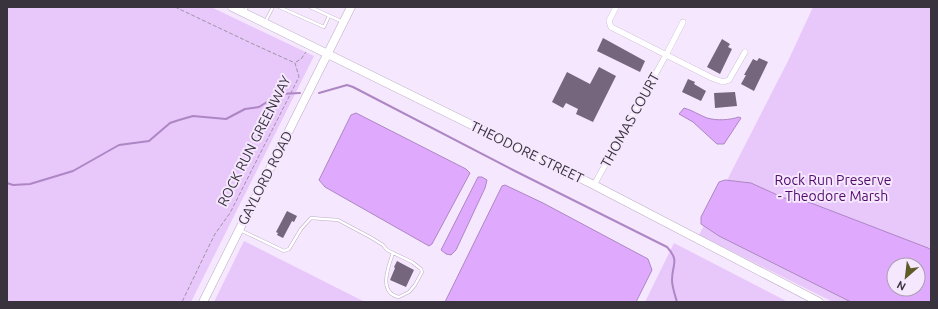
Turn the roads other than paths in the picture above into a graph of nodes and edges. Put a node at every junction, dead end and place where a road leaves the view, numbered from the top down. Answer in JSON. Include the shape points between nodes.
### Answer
{"nodes":[{"id":1,"x":232,"y":7,"type":"edge"},
{"id":2,"x":273,"y":7,"type":"edge"},
{"id":3,"x":279,"y":7,"type":"edge"},
{"id":4,"x":310,"y":7,"type":"edge"},
{"id":5,"x":351,"y":7,"type":"edge"},
{"id":6,"x":616,"y":7,"type":"edge"},
{"id":7,"x":245,"y":10,"type":"edge"},
{"id":8,"x":330,"y":16,"type":"junction"},
{"id":9,"x":343,"y":22,"type":"junction"},
{"id":10,"x":683,"y":22,"type":"dead end"},
{"id":11,"x":265,"y":23,"type":"junction"},
{"id":12,"x":745,"y":52,"type":"dead end"},
{"id":13,"x":328,"y":54,"type":"junction"},
{"id":14,"x":666,"y":55,"type":"junction"},
{"id":15,"x":594,"y":185,"type":"junction"},
{"id":16,"x":239,"y":230,"type":"junction"},
{"id":17,"x":393,"y":253,"type":"junction"},
{"id":18,"x":203,"y":302,"type":"edge"},
{"id":19,"x":819,"y":302,"type":"edge"}],
"edges":[{"from":1,"to":7,"type":"street","name":"THEODORE STREET"},
{"from":2,"to":11,"type":"lane"},
{"from":3,"to":8,"type":"lane","via":[[324,27]]},
{"from":4,"to":8,"type":"lane"},
{"from":5,"to":9,"type":"street","name":"GAYLORD ROAD"},
{"from":6,"to":14,"type":"street","name":"THOMAS COURT","via":[[610,21],[611,27]]},
{"from":7,"to":11,"type":"street","name":"THEODORE STREET"},
{"from":8,"to":9,"type":"lane"},
{"from":9,"to":13,"type":"street","name":"GAYLORD ROAD"},
{"from":10,"to":14,"type":"street","name":"THOMAS COURT"},
{"from":11,"to":13,"type":"street","name":"THEODORE STREET"},
{"from":12,"to":14,"type":"street","name":"THOMAS COURT","via":[[729,80],[723,82]]},
{"from":13,"to":15,"type":"street","name":"THEODORE STREET"},
{"from":13,"to":16,"type":"street","name":"GAYLORD ROAD"},
{"from":14,"to":15,"type":"street","name":"THOMAS COURT"},
{"from":15,"to":19,"type":"street","name":"THEODORE STREET"},
{"from":16,"to":17,"type":"lane","via":[[284,251],[289,249],[311,218],[330,218],[357,229]]},
{"from":16,"to":18,"type":"street","name":"GAYLORD ROAD"},
{"from":17,"to":17,"type":"lane","via":[[412,262],[422,272],[409,292],[399,297],[390,293],[386,285]]}]}
